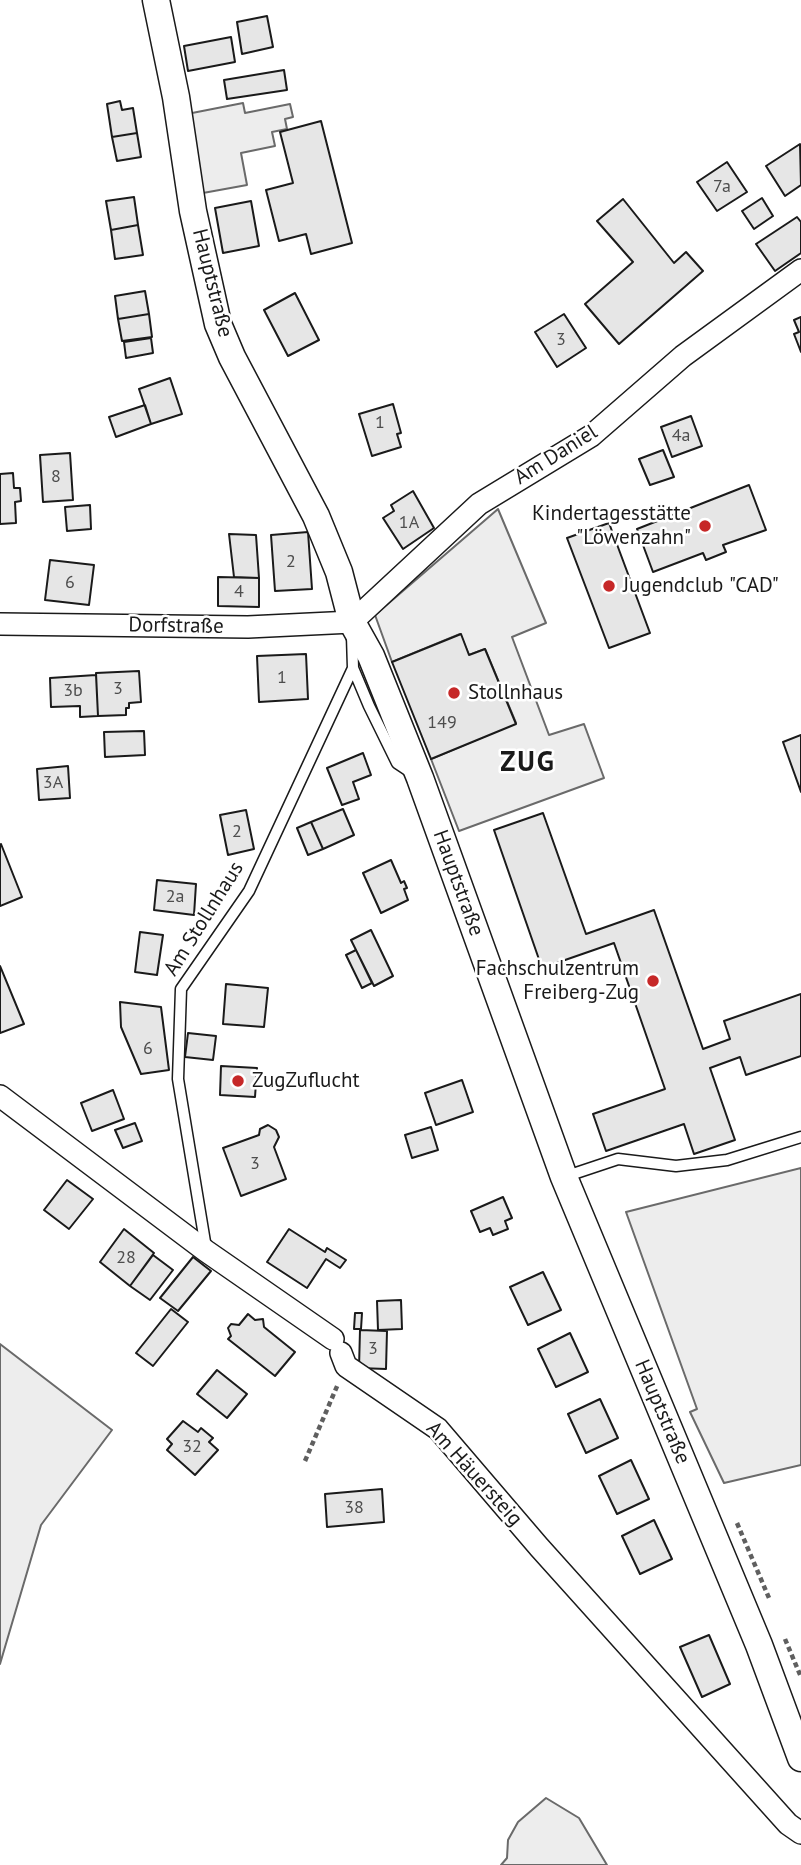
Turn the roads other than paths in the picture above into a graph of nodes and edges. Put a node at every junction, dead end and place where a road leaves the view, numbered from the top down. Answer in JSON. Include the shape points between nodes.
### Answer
{"nodes":[{"id":1,"x":156,"y":0,"type":"edge"},
{"id":2,"x":801,"y":270,"type":"edge"},
{"id":3,"x":352,"y":622,"type":"junction"},
{"id":4,"x":0,"y":624,"type":"edge"},
{"id":5,"x":353,"y":668,"type":"junction"},
{"id":6,"x":420,"y":778,"type":"junction"},
{"id":7,"x":0,"y":1096,"type":"edge"},
{"id":8,"x":801,"y":1137,"type":"edge"},
{"id":9,"x":564,"y":1177,"type":"junction"},
{"id":10,"x":206,"y":1251,"type":"junction"},
{"id":11,"x":801,"y":1758,"type":"edge"},
{"id":12,"x":801,"y":1833,"type":"edge"}],
"edges":[{"from":1,"to":3,"type":"street","name":"Hauptstraße","via":[[218,324],[316,516],[339,572]]},
{"from":2,"to":3,"type":"street","name":"Am Daniel","via":[[683,356],[591,436],[479,504]]},
{"from":3,"to":4,"type":"street","name":"Dorfstraße","via":[[248,627]]},
{"from":3,"to":5,"type":"lane"},
{"from":3,"to":6,"type":"street","name":"Hauptstraße","via":[[371,656]]},
{"from":5,"to":6,"type":"lane","via":[[397,763]]},
{"from":5,"to":10,"type":"lane","name":"Am Stollnhaus","via":[[249,891],[181,989],[178,1079]]},
{"from":6,"to":9,"type":"street","name":"Hauptstraße"},
{"from":7,"to":10,"type":"street","name":"Am Häuersteig"},
{"from":8,"to":9,"type":"lane","via":[[727,1160],[676,1166],[618,1158]]},
{"from":9,"to":11,"type":"street","name":"Hauptstraße","via":[[759,1645]]},
{"from":10,"to":12,"type":"street","name":"Am Häuersteig","via":[[438,1429],[720,1750]]}]}
